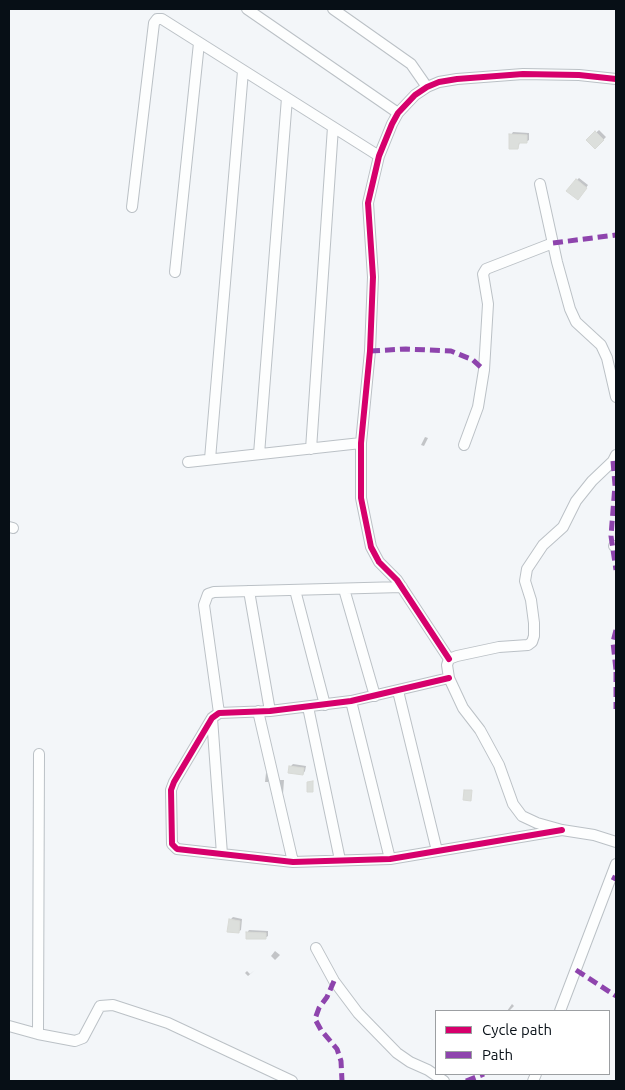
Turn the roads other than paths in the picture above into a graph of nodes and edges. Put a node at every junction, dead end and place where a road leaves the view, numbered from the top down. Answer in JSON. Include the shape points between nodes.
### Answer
{"nodes":[{"id":1,"x":248,"y":9,"type":"edge"},
{"id":2,"x":333,"y":9,"type":"edge"},
{"id":3,"x":199,"y":43,"type":"junction"},
{"id":4,"x":243,"y":70,"type":"junction"},
{"id":5,"x":616,"y":78,"type":"edge"},
{"id":6,"x":427,"y":87,"type":"junction"},
{"id":7,"x":287,"y":98,"type":"junction"},
{"id":8,"x":398,"y":113,"type":"junction"},
{"id":9,"x":333,"y":127,"type":"junction"},
{"id":10,"x":379,"y":156,"type":"junction"},
{"id":11,"x":540,"y":184,"type":"dead end"},
{"id":12,"x":132,"y":207,"type":"dead end"},
{"id":13,"x":553,"y":243,"type":"junction"},
{"id":14,"x":175,"y":272,"type":"dead end"},
{"id":15,"x":616,"y":397,"type":"edge"},
{"id":16,"x":361,"y":444,"type":"junction"},
{"id":17,"x":464,"y":445,"type":"dead end"},
{"id":18,"x":311,"y":449,"type":"junction"},
{"id":19,"x":259,"y":454,"type":"junction"},
{"id":20,"x":616,"y":455,"type":"edge"},
{"id":21,"x":210,"y":459,"type":"junction"},
{"id":22,"x":188,"y":462,"type":"dead end"},
{"id":23,"x":402,"y":587,"type":"junction"},
{"id":24,"x":344,"y":588,"type":"junction"},
{"id":25,"x":296,"y":590,"type":"junction"},
{"id":26,"x":250,"y":591,"type":"junction"},
{"id":27,"x":449,"y":659,"type":"junction"},
{"id":28,"x":449,"y":678,"type":"junction"},
{"id":29,"x":398,"y":691,"type":"junction"},
{"id":30,"x":375,"y":696,"type":"junction"},
{"id":31,"x":351,"y":701,"type":"junction"},
{"id":32,"x":325,"y":704,"type":"junction"},
{"id":33,"x":308,"y":707,"type":"junction"},
{"id":34,"x":258,"y":711,"type":"junction"},
{"id":35,"x":270,"y":711,"type":"junction"},
{"id":36,"x":215,"y":715,"type":"junction"},
{"id":37,"x":39,"y":754,"type":"dead end"},
{"id":38,"x":562,"y":830,"type":"junction"},
{"id":39,"x":616,"y":842,"type":"edge"},
{"id":40,"x":437,"y":851,"type":"junction"},
{"id":41,"x":222,"y":854,"type":"junction"},
{"id":42,"x":390,"y":859,"type":"junction"},
{"id":43,"x":340,"y":860,"type":"junction"},
{"id":44,"x":293,"y":862,"type":"junction"},
{"id":45,"x":616,"y":864,"type":"edge"},
{"id":46,"x":316,"y":948,"type":"dead end"},
{"id":47,"x":560,"y":1010,"type":"edge"},
{"id":48,"x":9,"y":1026,"type":"edge"},
{"id":49,"x":20,"y":1029,"type":"junction"},
{"id":50,"x":9,"y":1031,"type":"edge"},
{"id":51,"x":38,"y":1034,"type":"junction"},
{"id":52,"x":435,"y":1075,"type":"edge"},
{"id":53,"x":292,"y":1081,"type":"edge"}],
"edges":[{"from":1,"to":8,"type":"street"},
{"from":2,"to":6,"type":"street","via":[[411,64]]},
{"from":3,"to":4,"type":"street"},
{"from":3,"to":12,"type":"street","via":[[162,19],[154,23]]},
{"from":3,"to":14,"type":"street"},
{"from":4,"to":7,"type":"street"},
{"from":4,"to":21,"type":"street"},
{"from":5,"to":6,"type":"street","via":[[523,74],[457,79]]},
{"from":6,"to":8,"type":"street"},
{"from":7,"to":9,"type":"street"},
{"from":7,"to":19,"type":"street"},
{"from":8,"to":10,"type":"street"},
{"from":9,"to":10,"type":"street"},
{"from":9,"to":18,"type":"street"},
{"from":10,"to":16,"type":"street","via":[[368,204],[373,277]]},
{"from":11,"to":13,"type":"street"},
{"from":13,"to":15,"type":"street","via":[[570,309],[576,322],[601,346]]},
{"from":13,"to":17,"type":"street","via":[[486,269],[483,274],[488,304],[485,362],[478,407]]},
{"from":16,"to":18,"type":"street"},
{"from":16,"to":23,"type":"street","via":[[361,498],[371,547],[379,562]]},
{"from":18,"to":19,"type":"street"},
{"from":19,"to":21,"type":"street"},
{"from":20,"to":27,"type":"street","via":[[576,500],[563,527],[543,545],[527,569],[525,581],[534,623],[532,642],[479,650]]},
{"from":21,"to":22,"type":"street"},
{"from":23,"to":24,"type":"street"},
{"from":23,"to":27,"type":"street"},
{"from":24,"to":25,"type":"street"},
{"from":24,"to":30,"type":"street"},
{"from":25,"to":26,"type":"street"},
{"from":25,"to":32,"type":"street"},
{"from":26,"to":35,"type":"street"},
{"from":26,"to":36,"type":"street","via":[[214,592],[205,599]]},
{"from":27,"to":28,"type":"street"},
{"from":28,"to":29,"type":"street"},
{"from":28,"to":38,"type":"street","via":[[463,708],[494,756],[513,804],[522,816]]},
{"from":29,"to":30,"type":"street"},
{"from":29,"to":40,"type":"street"},
{"from":30,"to":31,"type":"street"},
{"from":31,"to":32,"type":"street"},
{"from":31,"to":42,"type":"street"},
{"from":32,"to":33,"type":"street"},
{"from":33,"to":35,"type":"street"},
{"from":33,"to":43,"type":"street"},
{"from":34,"to":35,"type":"street"},
{"from":34,"to":36,"type":"street"},
{"from":34,"to":44,"type":"street"},
{"from":36,"to":41,"type":"street"},
{"from":36,"to":41,"type":"street","via":[[174,782],[172,844],[177,849]]},
{"from":37,"to":51,"type":"street"},
{"from":38,"to":39,"type":"street"},
{"from":38,"to":40,"type":"street"},
{"from":40,"to":42,"type":"street"},
{"from":41,"to":44,"type":"street"},
{"from":42,"to":43,"type":"street"},
{"from":43,"to":44,"type":"street"},
{"from":45,"to":47,"type":"street"},
{"from":46,"to":52,"type":"street","via":[[334,981],[358,1013],[397,1053]]},
{"from":48,"to":49,"type":"street"},
{"from":49,"to":50,"type":"street"},
{"from":49,"to":51,"type":"street"},
{"from":51,"to":53,"type":"street","via":[[75,1041],[83,1038],[100,1006],[113,1005],[168,1023]]}]}
